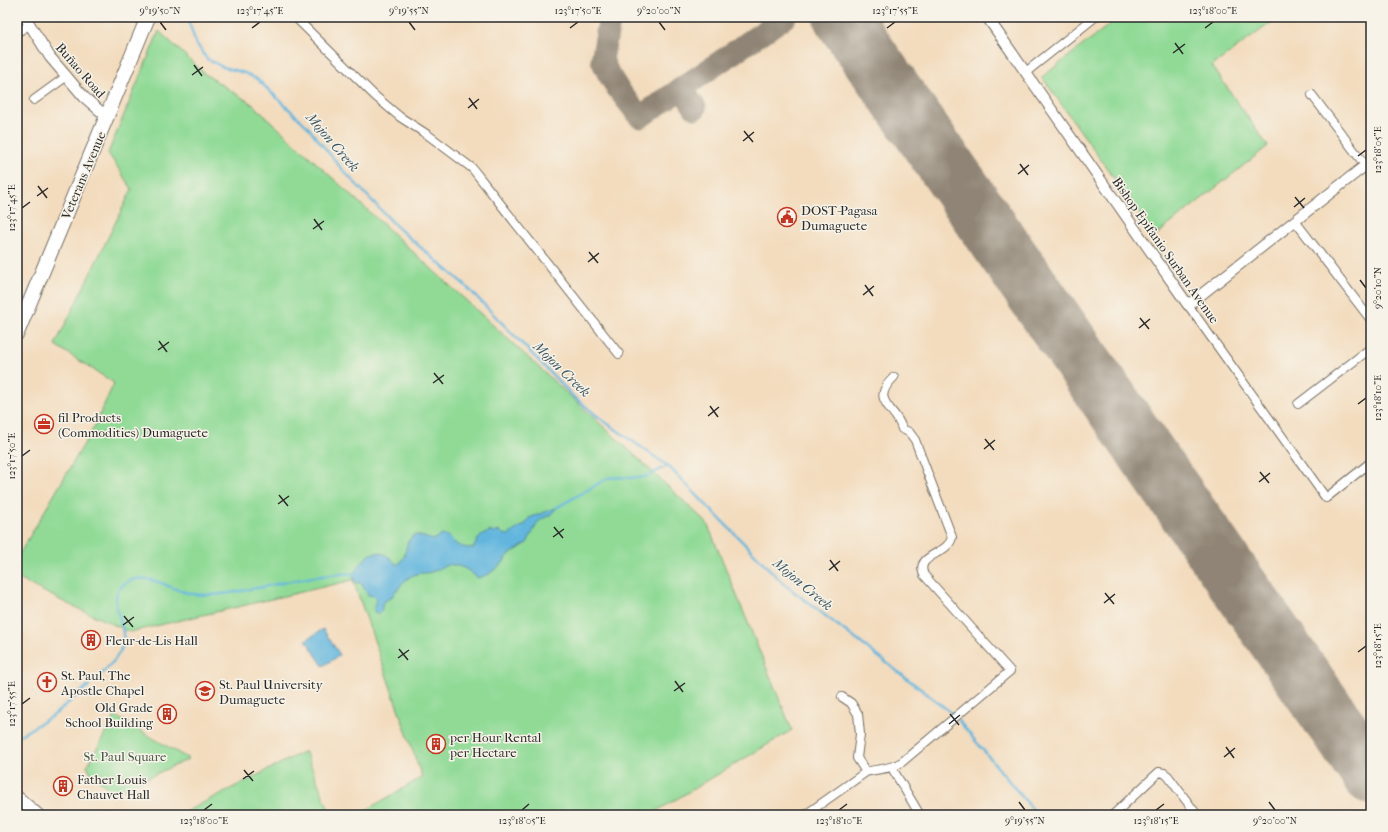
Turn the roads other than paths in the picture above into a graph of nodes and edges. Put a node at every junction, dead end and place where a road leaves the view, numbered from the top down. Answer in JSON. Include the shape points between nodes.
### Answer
{"nodes":[{"id":1,"x":148,"y":17,"type":"edge"},
{"id":2,"x":295,"y":17,"type":"edge"},
{"id":3,"x":987,"y":17,"type":"edge"},
{"id":4,"x":1095,"y":17,"type":"edge"},
{"id":5,"x":27,"y":21,"type":"edge"},
{"id":6,"x":17,"y":32,"type":"edge"},
{"id":7,"x":1026,"y":72,"type":"junction"},
{"id":8,"x":66,"y":76,"type":"junction"},
{"id":9,"x":1312,"y":95,"type":"dead end"},
{"id":10,"x":34,"y":100,"type":"dead end"},
{"id":11,"x":107,"y":117,"type":"junction"},
{"id":12,"x":1369,"y":167,"type":"edge"},
{"id":13,"x":1294,"y":221,"type":"junction"},
{"id":14,"x":1188,"y":305,"type":"junction"},
{"id":15,"x":1371,"y":320,"type":"edge"},
{"id":16,"x":17,"y":333,"type":"edge"},
{"id":17,"x":1371,"y":348,"type":"edge"},
{"id":18,"x":619,"y":354,"type":"dead end"},
{"id":19,"x":894,"y":377,"type":"dead end"},
{"id":20,"x":1298,"y":404,"type":"dead end"},
{"id":21,"x":1371,"y":462,"type":"edge"},
{"id":22,"x":842,"y":697,"type":"dead end"},
{"id":23,"x":892,"y":768,"type":"junction"},
{"id":24,"x":866,"y":772,"type":"junction"},
{"id":25,"x":17,"y":797,"type":"edge"},
{"id":26,"x":38,"y":815,"type":"edge"},
{"id":27,"x":805,"y":815,"type":"edge"},
{"id":28,"x":920,"y":815,"type":"edge"},
{"id":29,"x":1114,"y":815,"type":"edge"},
{"id":30,"x":1197,"y":815,"type":"edge"}],
"edges":[{"from":1,"to":11,"type":"highway","name":"Veterans Avenue"},
{"from":2,"to":18,"type":"street","via":[[375,96],[472,168]]},
{"from":3,"to":7,"type":"street","name":"Bishop Epifanio Surban Avenue"},
{"from":4,"to":7,"type":"street"},
{"from":5,"to":6,"type":"street"},
{"from":5,"to":8,"type":"street","name":"Buñao Road","via":[[50,57]]},
{"from":7,"to":14,"type":"street","name":"Bishop Epifanio Surban Avenue"},
{"from":8,"to":10,"type":"street"},
{"from":8,"to":11,"type":"street","name":"Buñao Road","via":[[84,97]]},
{"from":9,"to":12,"type":"street"},
{"from":11,"to":16,"type":"highway","name":"Veterans Avenue"},
{"from":12,"to":13,"type":"street"},
{"from":13,"to":14,"type":"street"},
{"from":13,"to":15,"type":"street"},
{"from":14,"to":21,"type":"street","name":"Bishop Epifanio Surban Avenue","via":[[1326,498]]},
{"from":17,"to":20,"type":"street"},
{"from":19,"to":23,"type":"street","via":[[883,394],[884,401],[902,429],[909,432],[915,440],[952,537],[948,546],[922,564],[922,570],[1010,671],[922,746]]},
{"from":22,"to":24,"type":"street","via":[[851,703],[858,714],[860,734],[857,758]]},
{"from":23,"to":24,"type":"street"},
{"from":23,"to":28,"type":"street"},
{"from":24,"to":27,"type":"street"},
{"from":25,"to":26,"type":"main road"},
{"from":29,"to":30,"type":"street","via":[[1158,772],[1168,776]]}]}
